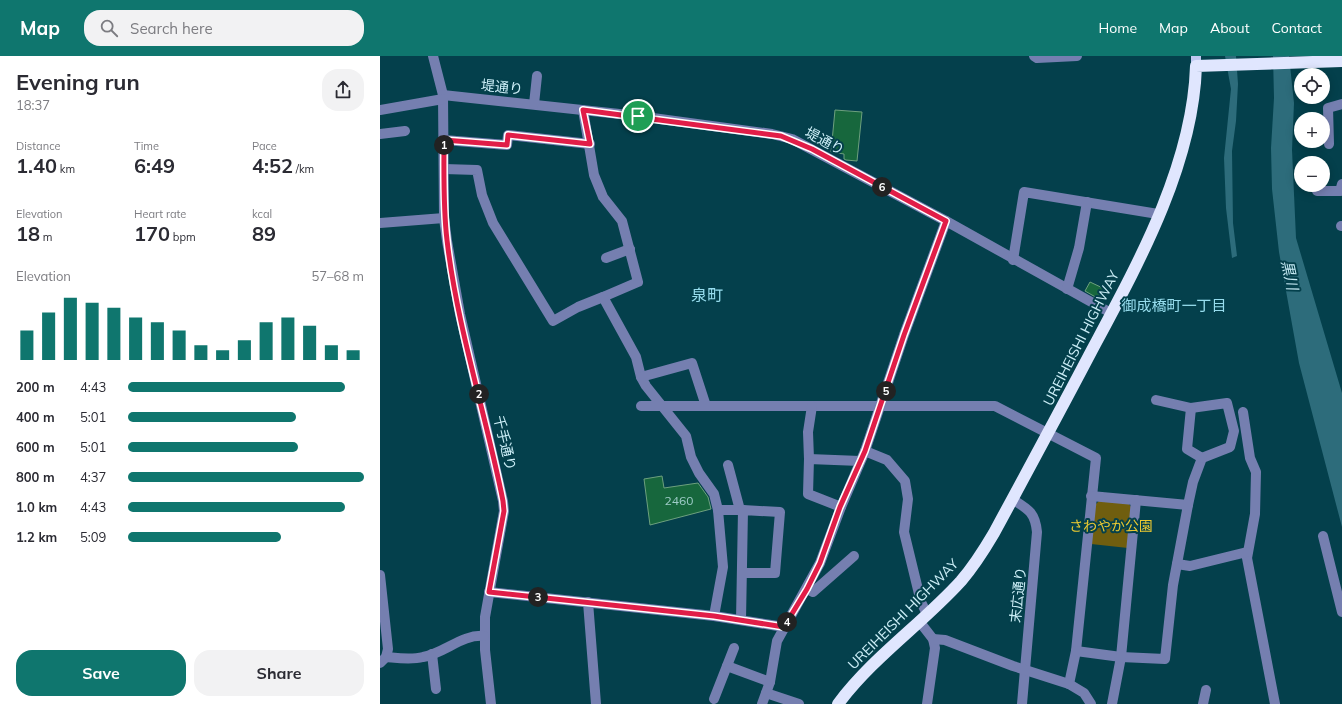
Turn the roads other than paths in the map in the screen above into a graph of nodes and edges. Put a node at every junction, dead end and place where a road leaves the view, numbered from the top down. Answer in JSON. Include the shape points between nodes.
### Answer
{"nodes":[{"id":1,"x":434,"y":56,"type":"edge"},
{"id":2,"x":1034,"y":56,"type":"edge"},
{"id":3,"x":1077,"y":56,"type":"edge"},
{"id":4,"x":1196,"y":61,"type":"edge"},
{"id":5,"x":1342,"y":61,"type":"edge"},
{"id":6,"x":537,"y":76,"type":"dead end"},
{"id":7,"x":443,"y":97,"type":"junction"},
{"id":8,"x":534,"y":104,"type":"junction"},
{"id":9,"x":1342,"y":104,"type":"edge"},
{"id":10,"x":380,"y":110,"type":"edge"},
{"id":11,"x":583,"y":110,"type":"junction"},
{"id":12,"x":1328,"y":112,"type":"edge"},
{"id":13,"x":405,"y":131,"type":"dead end"},
{"id":14,"x":380,"y":134,"type":"edge"},
{"id":15,"x":444,"y":140,"type":"junction"},
{"id":16,"x":590,"y":144,"type":"junction"},
{"id":17,"x":444,"y":169,"type":"junction"},
{"id":18,"x":1342,"y":184,"type":"edge"},
{"id":19,"x":1330,"y":191,"type":"edge"},
{"id":20,"x":1087,"y":202,"type":"junction"},
{"id":21,"x":1158,"y":214,"type":"junction"},
{"id":22,"x":444,"y":218,"type":"junction"},
{"id":23,"x":946,"y":221,"type":"junction"},
{"id":24,"x":380,"y":223,"type":"edge"},
{"id":25,"x":630,"y":249,"type":"junction"},
{"id":26,"x":606,"y":258,"type":"dead end"},
{"id":27,"x":1013,"y":260,"type":"junction"},
{"id":28,"x":1067,"y":289,"type":"junction"},
{"id":29,"x":603,"y":297,"type":"junction"},
{"id":30,"x":1111,"y":313,"type":"junction"},
{"id":31,"x":641,"y":376,"type":"junction"},
{"id":32,"x":1156,"y":400,"type":"dead end"},
{"id":33,"x":882,"y":405,"type":"junction"},
{"id":34,"x":641,"y":406,"type":"dead end"},
{"id":35,"x":663,"y":406,"type":"junction"},
{"id":36,"x":706,"y":406,"type":"junction"},
{"id":37,"x":812,"y":406,"type":"junction"},
{"id":38,"x":1191,"y":408,"type":"junction"},
{"id":39,"x":1242,"y":412,"type":"dead end"},
{"id":40,"x":1049,"y":432,"type":"junction"},
{"id":41,"x":865,"y":451,"type":"junction"},
{"id":42,"x":1202,"y":458,"type":"junction"},
{"id":43,"x":809,"y":459,"type":"junction"},
{"id":44,"x":860,"y":461,"type":"junction"},
{"id":45,"x":728,"y":465,"type":"dead end"},
{"id":46,"x":1091,"y":496,"type":"junction"},
{"id":47,"x":1012,"y":499,"type":"junction"},
{"id":48,"x":1136,"y":500,"type":"junction"},
{"id":49,"x":1188,"y":505,"type":"junction"},
{"id":50,"x":840,"y":507,"type":"junction"},
{"id":51,"x":718,"y":510,"type":"junction"},
{"id":52,"x":742,"y":510,"type":"junction"},
{"id":53,"x":1323,"y":536,"type":"dead end"},
{"id":54,"x":1247,"y":552,"type":"junction"},
{"id":55,"x":854,"y":556,"type":"dead end"},
{"id":56,"x":1177,"y":564,"type":"junction"},
{"id":57,"x":742,"y":573,"type":"junction"},
{"id":58,"x":380,"y":575,"type":"edge"},
{"id":59,"x":807,"y":589,"type":"junction"},
{"id":60,"x":489,"y":592,"type":"junction"},
{"id":61,"x":588,"y":602,"type":"junction"},
{"id":62,"x":1342,"y":612,"type":"edge"},
{"id":63,"x":714,"y":616,"type":"junction"},
{"id":64,"x":923,"y":618,"type":"junction"},
{"id":65,"x":741,"y":620,"type":"junction"},
{"id":66,"x":784,"y":627,"type":"junction"},
{"id":67,"x":484,"y":636,"type":"junction"},
{"id":68,"x":933,"y":638,"type":"junction"},
{"id":69,"x":734,"y":648,"type":"dead end"},
{"id":70,"x":1076,"y":651,"type":"junction"},
{"id":71,"x":432,"y":654,"type":"junction"},
{"id":72,"x":1121,"y":657,"type":"junction"},
{"id":73,"x":383,"y":660,"type":"edge"},
{"id":74,"x":727,"y":666,"type":"junction"},
{"id":75,"x":1025,"y":669,"type":"junction"},
{"id":76,"x":770,"y":682,"type":"junction"},
{"id":77,"x":1069,"y":684,"type":"junction"},
{"id":78,"x":436,"y":689,"type":"dead end"},
{"id":79,"x":1206,"y":690,"type":"dead end"},
{"id":80,"x":766,"y":693,"type":"junction"},
{"id":81,"x":714,"y":699,"type":"dead end"},
{"id":82,"x":491,"y":704,"type":"edge"},
{"id":83,"x":596,"y":704,"type":"edge"},
{"id":84,"x":762,"y":704,"type":"edge"},
{"id":85,"x":799,"y":704,"type":"edge"},
{"id":86,"x":838,"y":704,"type":"edge"},
{"id":87,"x":927,"y":704,"type":"edge"},
{"id":88,"x":1022,"y":704,"type":"edge"},
{"id":89,"x":1091,"y":704,"type":"edge"},
{"id":90,"x":1112,"y":704,"type":"edge"},
{"id":91,"x":1203,"y":704,"type":"edge"},
{"id":92,"x":1274,"y":704,"type":"edge"}],
"edges":[{"from":1,"to":7,"type":"street","name":"千手通り"},
{"from":2,"to":3,"type":"street"},
{"from":4,"to":5,"type":"highway","name":"UREIHEISHI HIGHWAY","via":[[1213,66]]},
{"from":4,"to":21,"type":"highway","name":"UREIHEISHI HIGHWAY","via":[[1189,126]]},
{"from":6,"to":8,"type":"street"},
{"from":7,"to":8,"type":"street","name":"堤通り"},
{"from":7,"to":10,"type":"street","name":"堤通り"},
{"from":7,"to":15,"type":"street","name":"千手通り"},
{"from":8,"to":11,"type":"street","name":"堤通り"},
{"from":9,"to":12,"type":"street","via":[[1328,108]]},
{"from":11,"to":16,"type":"street"},
{"from":11,"to":23,"type":"street","name":"堤通り","via":[[781,136],[812,149]]},
{"from":13,"to":14,"type":"street"},
{"from":15,"to":16,"type":"street","via":[[507,145],[508,135]]},
{"from":15,"to":17,"type":"street","name":"千手通り"},
{"from":16,"to":25,"type":"street","via":[[594,175],[603,197],[622,221]]},
{"from":17,"to":22,"type":"street","name":"千手通り"},
{"from":17,"to":29,"type":"street","via":[[477,170],[482,195],[493,223],[553,321]]},
{"from":18,"to":19,"type":"street","via":[[1340,191]]},
{"from":20,"to":21,"type":"street"},
{"from":20,"to":27,"type":"street","via":[[1024,192]]},
{"from":20,"to":28,"type":"street","via":[[1079,248]]},
{"from":21,"to":30,"type":"highway","name":"UREIHEISHI HIGHWAY"},
{"from":22,"to":24,"type":"street"},
{"from":22,"to":60,"type":"street","name":"千手通り","via":[[457,299],[503,501],[504,511]]},
{"from":23,"to":27,"type":"street","name":"堤通り"},
{"from":23,"to":33,"type":"street","via":[[904,335]]},
{"from":25,"to":26,"type":"street"},
{"from":25,"to":29,"type":"street","via":[[638,282]]},
{"from":27,"to":28,"type":"street","name":"堤通り"},
{"from":28,"to":30,"type":"street","name":"堤通り"},
{"from":29,"to":31,"type":"street","via":[[636,357]]},
{"from":30,"to":40,"type":"highway","name":"UREIHEISHI HIGHWAY"},
{"from":31,"to":35,"type":"street"},
{"from":31,"to":36,"type":"street","via":[[692,363]]},
{"from":32,"to":38,"type":"street"},
{"from":33,"to":37,"type":"street"},
{"from":33,"to":40,"type":"street","via":[[995,406]]},
{"from":33,"to":41,"type":"street"},
{"from":34,"to":35,"type":"street"},
{"from":35,"to":36,"type":"street"},
{"from":35,"to":51,"type":"street","via":[[686,436],[691,457],[714,494]]},
{"from":36,"to":37,"type":"street"},
{"from":37,"to":43,"type":"street","via":[[808,432]]},
{"from":38,"to":42,"type":"street","via":[[1187,449]]},
{"from":38,"to":42,"type":"street","via":[[1227,403],[1234,430],[1230,447]]},
{"from":39,"to":54,"type":"street","via":[[1250,458],[1256,472],[1255,514]]},
{"from":40,"to":46,"type":"street","via":[[1096,458]]},
{"from":40,"to":47,"type":"highway","name":"UREIHEISHI HIGHWAY"},
{"from":41,"to":44,"type":"street"},
{"from":41,"to":64,"type":"street","via":[[887,460],[905,481],[908,499],[904,532]]},
{"from":42,"to":49,"type":"street"},
{"from":43,"to":44,"type":"street"},
{"from":43,"to":50,"type":"street","via":[[808,494]]},
{"from":44,"to":50,"type":"street"},
{"from":45,"to":52,"type":"street"},
{"from":46,"to":48,"type":"street"},
{"from":46,"to":70,"type":"street"},
{"from":47,"to":64,"type":"highway","name":"UREIHEISHI HIGHWAY","via":[[979,558]]},
{"from":47,"to":75,"type":"street","name":"末広通り","via":[[1032,513],[1037,526]]},
{"from":48,"to":49,"type":"street"},
{"from":48,"to":72,"type":"street"},
{"from":49,"to":56,"type":"street"},
{"from":50,"to":59,"type":"street","via":[[820,563]]},
{"from":51,"to":52,"type":"street"},
{"from":51,"to":63,"type":"street","via":[[723,567]]},
{"from":52,"to":57,"type":"street"},
{"from":52,"to":57,"type":"street","via":[[780,512],[775,573]]},
{"from":53,"to":62,"type":"street"},
{"from":54,"to":56,"type":"street","via":[[1190,566]]},
{"from":54,"to":92,"type":"street"},
{"from":55,"to":59,"type":"street","via":[[814,592]]},
{"from":56,"to":72,"type":"street","via":[[1165,659]]},
{"from":57,"to":65,"type":"street"},
{"from":58,"to":73,"type":"street","via":[[388,649]]},
{"from":59,"to":66,"type":"street"},
{"from":60,"to":61,"type":"street"},
{"from":60,"to":67,"type":"street","name":"千手通り"},
{"from":61,"to":63,"type":"street"},
{"from":61,"to":83,"type":"street"},
{"from":63,"to":65,"type":"street"},
{"from":64,"to":68,"type":"street"},
{"from":64,"to":86,"type":"highway","name":"UREIHEISHI HIGHWAY","via":[[866,672]]},
{"from":65,"to":66,"type":"street"},
{"from":66,"to":76,"type":"street","via":[[777,641]]},
{"from":67,"to":71,"type":"street","via":[[473,635]]},
{"from":67,"to":82,"type":"street","name":"千手通り"},
{"from":68,"to":75,"type":"street"},
{"from":68,"to":87,"type":"street","via":[[934,660]]},
{"from":69,"to":74,"type":"street"},
{"from":70,"to":72,"type":"street"},
{"from":70,"to":77,"type":"street"},
{"from":71,"to":73,"type":"street","via":[[409,659]]},
{"from":71,"to":78,"type":"street"},
{"from":72,"to":90,"type":"street"},
{"from":74,"to":76,"type":"street"},
{"from":74,"to":81,"type":"street"},
{"from":75,"to":77,"type":"street"},
{"from":75,"to":88,"type":"street","name":"末広通り"},
{"from":76,"to":80,"type":"street"},
{"from":77,"to":89,"type":"street","via":[[1084,693]]},
{"from":79,"to":91,"type":"street"},
{"from":80,"to":84,"type":"street"},
{"from":80,"to":85,"type":"street"}]}
